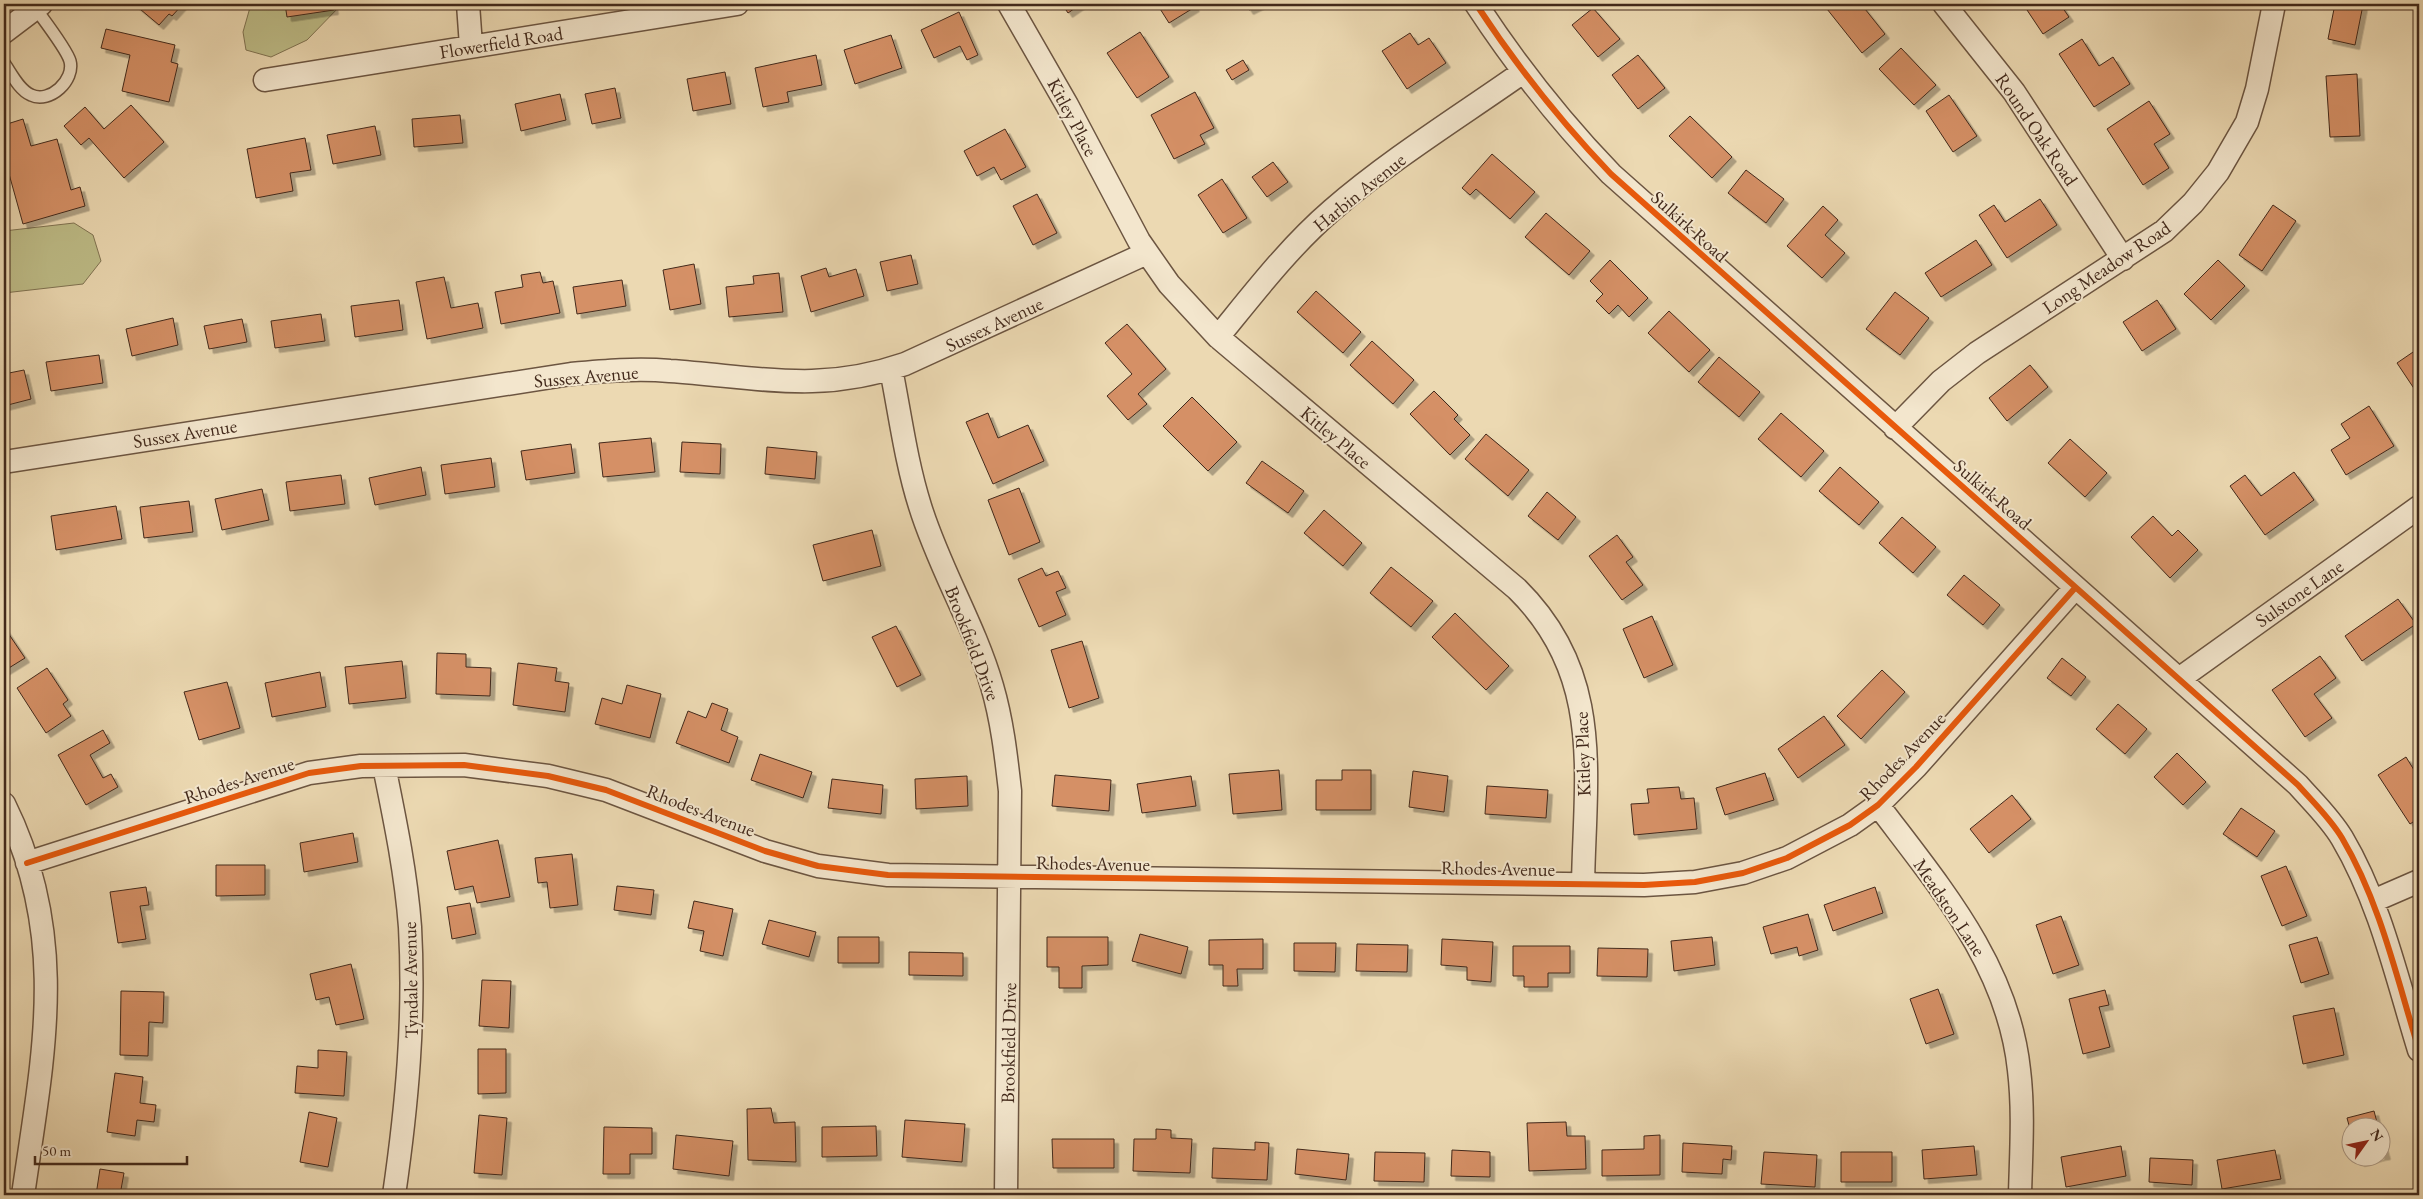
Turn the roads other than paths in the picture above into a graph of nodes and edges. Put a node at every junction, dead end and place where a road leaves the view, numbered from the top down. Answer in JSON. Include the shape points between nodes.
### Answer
{"nodes":[{"id":1,"x":468,"y":4,"type":"edge"},
{"id":2,"x":737,"y":4,"type":"edge"},
{"id":3,"x":1009,"y":4,"type":"edge"},
{"id":4,"x":1476,"y":4,"type":"edge"},
{"id":5,"x":1944,"y":4,"type":"edge"},
{"id":6,"x":2274,"y":4,"type":"edge"},
{"id":7,"x":39,"y":6,"type":"edge"},
{"id":8,"x":4,"y":32,"type":"edge"},
{"id":9,"x":472,"y":46,"type":"junction"},
{"id":10,"x":4,"y":63,"type":"edge"},
{"id":11,"x":1523,"y":72,"type":"junction"},
{"id":12,"x":265,"y":80,"type":"dead end"},
{"id":13,"x":1147,"y":253,"type":"junction"},
{"id":14,"x":2123,"y":259,"type":"junction"},
{"id":15,"x":1218,"y":337,"type":"junction"},
{"id":16,"x":891,"y":369,"type":"junction"},
{"id":17,"x":1895,"y":428,"type":"junction"},
{"id":18,"x":4,"y":462,"type":"edge"},
{"id":19,"x":2419,"y":507,"type":"edge"},
{"id":20,"x":2075,"y":588,"type":"junction"},
{"id":21,"x":2178,"y":679,"type":"junction"},
{"id":22,"x":384,"y":766,"type":"junction"},
{"id":23,"x":4,"y":804,"type":"edge"},
{"id":24,"x":1878,"y":805,"type":"junction"},
{"id":25,"x":27,"y":863,"type":"junction"},
{"id":26,"x":1010,"y":877,"type":"junction"},
{"id":27,"x":2419,"y":881,"type":"edge"},
{"id":28,"x":1583,"y":884,"type":"junction"},
{"id":29,"x":2373,"y":901,"type":"junction"},
{"id":30,"x":2419,"y":1050,"type":"edge"},
{"id":31,"x":22,"y":1195,"type":"edge"},
{"id":32,"x":394,"y":1195,"type":"edge"},
{"id":33,"x":1006,"y":1195,"type":"edge"},
{"id":34,"x":2020,"y":1195,"type":"edge"}],
"edges":[{"from":1,"to":9,"type":"street"},
{"from":2,"to":9,"type":"street","name":"Flowerfield Road"},
{"from":3,"to":13,"type":"street","name":"Kitley Place"},
{"from":4,"to":11,"type":"street","name":"Sulkirk Road"},
{"from":5,"to":14,"type":"street","name":"Round Oak Road","via":[[2014,92]]},
{"from":6,"to":14,"type":"street","name":"Long Meadow Road","via":[[2257,89],[2244,131],[2193,203],[2164,231]]},
{"from":7,"to":8,"type":"street"},
{"from":7,"to":10,"type":"lane","via":[[70,61],[69,78],[61,88],[45,97],[32,96],[22,89]]},
{"from":9,"to":12,"type":"street","name":"Flowerfield Road"},
{"from":11,"to":15,"type":"street","name":"Harbin Avenue","via":[[1333,209],[1283,259]]},
{"from":11,"to":17,"type":"street","name":"Sulkirk Road","via":[[1611,174]]},
{"from":13,"to":15,"type":"street","name":"Kitley Place","via":[[1169,284]]},
{"from":13,"to":16,"type":"street","name":"Sussex Avenue"},
{"from":14,"to":17,"type":"street","name":"Long Meadow Road","via":[[1977,353],[1941,381]]},
{"from":15,"to":28,"type":"street","name":"Kitley Place","via":[[1517,590],[1550,629],[1574,680],[1584,721]]},
{"from":16,"to":18,"type":"street","name":"Sussex Avenue","via":[[856,378],[808,383],[670,371],[620,370],[571,374]]},
{"from":16,"to":26,"type":"street","name":"Brookfield Drive","via":[[920,507],[992,686],[1004,738],[1010,791]]},
{"from":17,"to":20,"type":"street","name":"Sulkirk Road"},
{"from":19,"to":21,"type":"street","name":"Sulstone Lane"},
{"from":20,"to":21,"type":"street","name":"Sulkirk Road"},
{"from":20,"to":24,"type":"street","name":"Rhodes Avenue","via":[[1916,767]]},
{"from":21,"to":29,"type":"street","name":"Sulkirk Road","via":[[2298,785],[2327,816],[2358,867]]},
{"from":22,"to":25,"type":"street","name":"Rhodes Avenue","via":[[310,773]]},
{"from":22,"to":26,"type":"street","name":"Rhodes Avenue","via":[[464,765],[548,776],[634,800],[765,851],[845,870],[888,875]]},
{"from":22,"to":32,"type":"street","name":"Tyndale Avenue","via":[[401,853],[412,974],[411,1051]]},
{"from":23,"to":25,"type":"street"},
{"from":24,"to":28,"type":"street","name":"Rhodes Avenue","via":[[1830,837],[1788,858],[1743,873],[1695,882]]},
{"from":24,"to":34,"type":"street","name":"Meadston Lane","via":[[1959,913],[2001,993],[2019,1069],[2022,1105]]},
{"from":25,"to":31,"type":"street","via":[[41,919],[47,1002],[45,1039]]},
{"from":26,"to":28,"type":"street","name":"Rhodes Avenue"},
{"from":26,"to":33,"type":"street","name":"Brookfield Drive"},
{"from":27,"to":29,"type":"street"},
{"from":29,"to":30,"type":"street","name":"Sulkirk Road"}]}
